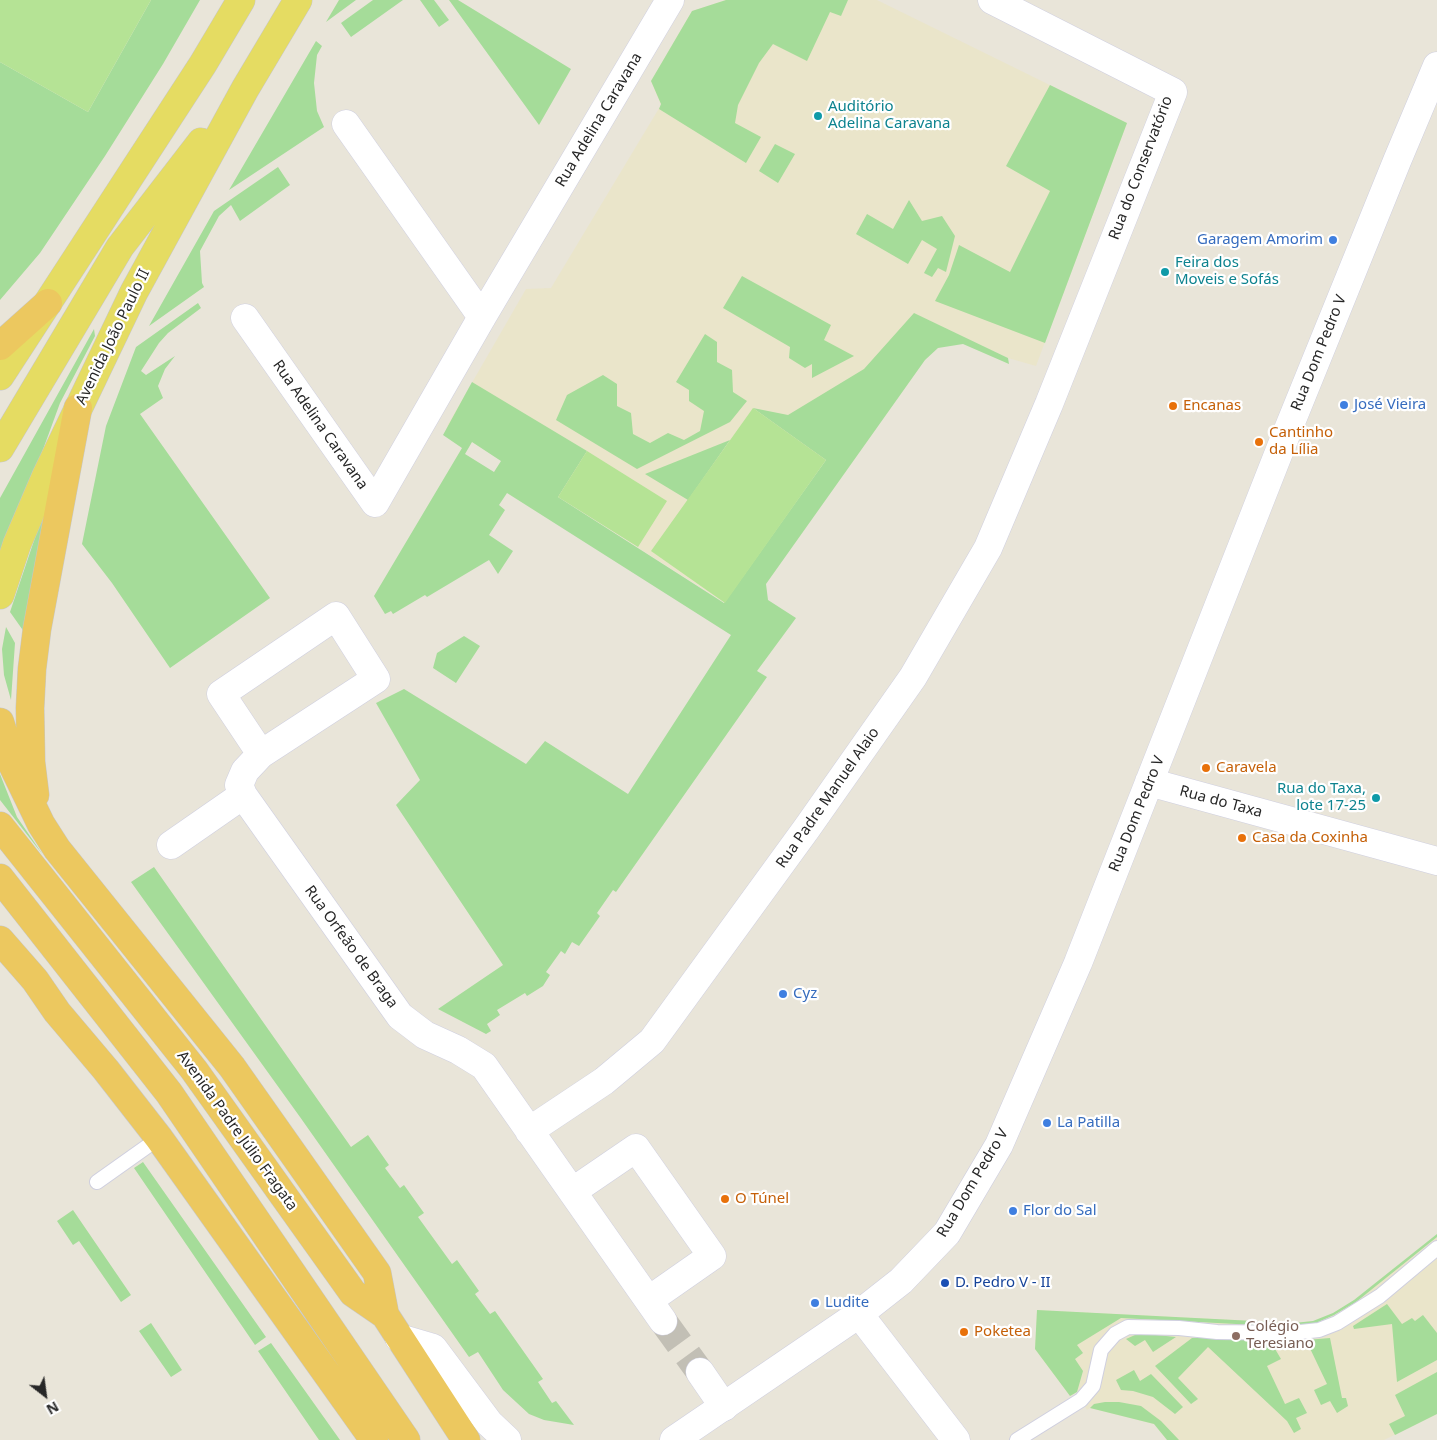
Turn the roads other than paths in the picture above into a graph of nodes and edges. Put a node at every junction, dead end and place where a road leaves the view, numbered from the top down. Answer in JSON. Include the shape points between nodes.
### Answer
{"nodes":[{"id":1,"x":241,"y":0,"type":"edge"},
{"id":2,"x":298,"y":0,"type":"edge"},
{"id":3,"x":670,"y":0,"type":"edge"},
{"id":4,"x":992,"y":0,"type":"edge"},
{"id":5,"x":203,"y":64,"type":"junction"},
{"id":6,"x":1437,"y":66,"type":"edge"},
{"id":7,"x":245,"y":89,"type":"junction"},
{"id":8,"x":346,"y":124,"type":"dead end"},
{"id":9,"x":120,"y":247,"type":"junction"},
{"id":10,"x":48,"y":303,"type":"junction"},
{"id":11,"x":482,"y":317,"type":"junction"},
{"id":12,"x":244,"y":318,"type":"dead end"},
{"id":13,"x":0,"y":346,"type":"edge"},
{"id":14,"x":0,"y":376,"type":"edge"},
{"id":15,"x":1048,"y":404,"type":"joint"},
{"id":16,"x":78,"y":408,"type":"junction"},
{"id":17,"x":0,"y":448,"type":"edge"},
{"id":18,"x":0,"y":595,"type":"edge"},
{"id":19,"x":0,"y":722,"type":"edge"},
{"id":20,"x":261,"y":754,"type":"junction"},
{"id":21,"x":1150,"y":782,"type":"junction"},
{"id":22,"x":243,"y":795,"type":"junction"},
{"id":23,"x":41,"y":824,"type":"junction"},
{"id":24,"x":0,"y":826,"type":"edge"},
{"id":25,"x":171,"y":845,"type":"dead end"},
{"id":26,"x":1437,"y":861,"type":"edge"},
{"id":27,"x":0,"y":878,"type":"edge"},
{"id":28,"x":0,"y":940,"type":"edge"},
{"id":29,"x":0,"y":965,"type":"edge"},
{"id":30,"x":57,"y":1012,"type":"junction"},
{"id":31,"x":529,"y":1131,"type":"junction"},
{"id":32,"x":159,"y":1138,"type":"junction"},
{"id":33,"x":97,"y":1182,"type":"dead end"},
{"id":34,"x":573,"y":1192,"type":"junction"},
{"id":35,"x":1437,"y":1248,"type":"edge"},
{"id":36,"x":859,"y":1314,"type":"junction"},
{"id":37,"x":385,"y":1315,"type":"junction"},
{"id":38,"x":399,"y":1338,"type":"junction"},
{"id":39,"x":700,"y":1372,"type":"tunnel mouth"},
{"id":40,"x":724,"y":1407,"type":"junction"},
{"id":41,"x":374,"y":1440,"type":"edge"},
{"id":42,"x":406,"y":1440,"type":"edge"},
{"id":43,"x":466,"y":1440,"type":"edge"},
{"id":44,"x":506,"y":1440,"type":"edge"},
{"id":45,"x":674,"y":1440,"type":"edge"},
{"id":46,"x":956,"y":1440,"type":"edge"},
{"id":47,"x":1017,"y":1440,"type":"edge"}],
"edges":[{"from":1,"to":5,"type":"main road","name":"Avenida João Paulo II"},
{"from":2,"to":7,"type":"main road","name":"Avenida João Paulo II"},
{"from":3,"to":11,"type":"street","name":"Rua Adelina Caravana"},
{"from":4,"to":15,"type":"street","name":"Rua do Conservatório","via":[[1173,92]]},
{"from":5,"to":9,"type":"main road","name":"Avenida João Paulo II"},
{"from":5,"to":10,"type":"main road","name":"Avenida João Paulo II"},
{"from":6,"to":21,"type":"street","name":"Rua Dom Pedro V","via":[[1294,415]]},
{"from":7,"to":9,"type":"main road","name":"Avenida João Paulo II"},
{"from":7,"to":16,"type":"main road","name":"Avenida João Paulo II","via":[[134,292]]},
{"from":8,"to":11,"type":"street"},
{"from":9,"to":17,"type":"main road","name":"Avenida João Paulo II"},
{"from":10,"to":13,"type":"highway"},
{"from":10,"to":14,"type":"main road","name":"Avenida João Paulo II"},
{"from":11,"to":12,"type":"street","name":"Rua Adelina Caravana","via":[[375,503]]},
{"from":15,"to":31,"type":"street","name":"Rua Padre Manuel Alaio","via":[[988,548],[913,677],[807,828],[652,1041],[604,1081]]},
{"from":16,"to":18,"type":"main road","name":"Avenida João Paulo II","via":[[42,484]]},
{"from":16,"to":23,"type":"highway","via":[[32,669],[31,762]]},
{"from":19,"to":23,"type":"highway","via":[[12,766]]},
{"from":20,"to":20,"type":"street","via":[[337,713],[376,679],[336,616],[220,694]]},
{"from":20,"to":22,"type":"street","via":[[245,771],[239,785]]},
{"from":21,"to":26,"type":"street","name":"Rua do Taxa"},
{"from":21,"to":36,"type":"street","name":"Rua Dom Pedro V","via":[[1078,963],[999,1145],[947,1233],[901,1281]]},
{"from":22,"to":25,"type":"street"},
{"from":22,"to":31,"type":"street","name":"Rua Orfeão de Braga","via":[[400,1016],[425,1034],[484,1066]]},
{"from":23,"to":37,"type":"highway","via":[[76,875],[232,1067],[294,1155],[376,1273]]},
{"from":24,"to":37,"type":"highway","name":"Avenida Padre Júlio Fragata","via":[[194,1070],[353,1293]]},
{"from":27,"to":42,"type":"highway","via":[[169,1094]]},
{"from":28,"to":30,"type":"highway"},
{"from":29,"to":30,"type":"highway"},
{"from":30,"to":32,"type":"highway"},
{"from":31,"to":34,"type":"street","name":"Rua Orfeão de Braga"},
{"from":32,"to":33,"type":"lane"},
{"from":32,"to":41,"type":"highway"},
{"from":34,"to":34,"type":"street","name":"Rua Orfeão de Braga","via":[[656,1310],[712,1256],[636,1148]]},
{"from":35,"to":47,"type":"lane","via":[[1380,1296],[1337,1323],[1319,1330],[1291,1333],[1128,1327],[1115,1334],[1101,1350],[1093,1386],[1081,1400]]},
{"from":36,"to":40,"type":"street","name":"Rua Dom Pedro V"},
{"from":36,"to":46,"type":"street"},
{"from":37,"to":38,"type":"highway","name":"Avenida Padre Júlio Fragata"},
{"from":38,"to":43,"type":"highway","name":"Avenida Padre Júlio Fragata"},
{"from":38,"to":44,"type":"street","via":[[433,1348],[489,1423]]},
{"from":39,"to":40,"type":"street"},
{"from":40,"to":45,"type":"street","name":"Rua Dom Pedro V"}]}
